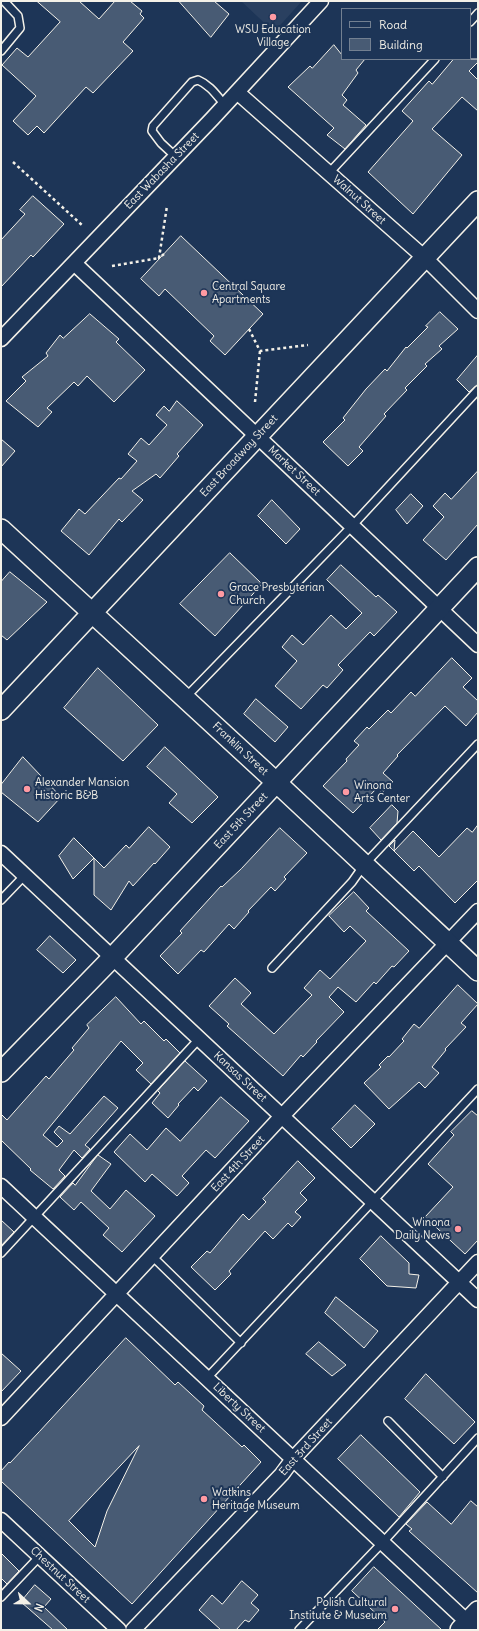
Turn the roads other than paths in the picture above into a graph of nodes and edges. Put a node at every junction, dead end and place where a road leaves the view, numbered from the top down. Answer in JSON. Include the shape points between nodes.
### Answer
{"nodes":[{"id":1,"x":4,"y":1,"type":"edge"},
{"id":2,"x":321,"y":1,"type":"edge"},
{"id":3,"x":478,"y":13,"type":"edge"},
{"id":4,"x":471,"y":21,"type":"edge"},
{"id":5,"x":1,"y":51,"type":"edge"},
{"id":6,"x":434,"y":60,"type":"edge"},
{"id":7,"x":237,"y":92,"type":"junction"},
{"id":8,"x":225,"y":105,"type":"junction"},
{"id":9,"x":176,"y":157,"type":"junction"},
{"id":10,"x":329,"y":173,"type":"junction"},
{"id":11,"x":478,"y":201,"type":"edge"},
{"id":12,"x":425,"y":258,"type":"junction"},
{"id":13,"x":74,"y":264,"type":"junction"},
{"id":14,"x":478,"y":311,"type":"edge"},
{"id":15,"x":1,"y":339,"type":"edge"},
{"id":16,"x":478,"y":390,"type":"edge"},
{"id":17,"x":258,"y":436,"type":"junction"},
{"id":18,"x":352,"y":526,"type":"junction"},
{"id":19,"x":1,"y":529,"type":"edge"},
{"id":20,"x":478,"y":566,"type":"edge"},
{"id":21,"x":440,"y":608,"type":"junction"},
{"id":22,"x":92,"y":614,"type":"junction"},
{"id":23,"x":478,"y":645,"type":"edge"},
{"id":24,"x":184,"y":698,"type":"junction"},
{"id":25,"x":1,"y":710,"type":"edge"},
{"id":26,"x":478,"y":744,"type":"edge"},
{"id":27,"x":277,"y":783,"type":"junction"},
{"id":28,"x":1,"y":853,"type":"edge"},
{"id":29,"x":364,"y":865,"type":"junction"},
{"id":30,"x":25,"y":875,"type":"junction"},
{"id":31,"x":1,"y":900,"type":"edge"},
{"id":32,"x":478,"y":911,"type":"edge"},
{"id":33,"x":449,"y":943,"type":"junction"},
{"id":34,"x":112,"y":958,"type":"junction"},
{"id":35,"x":272,"y":968,"type":"dead end"},
{"id":36,"x":478,"y":971,"type":"edge"},
{"id":37,"x":199,"y":1039,"type":"junction"},
{"id":38,"x":1,"y":1072,"type":"edge"},
{"id":39,"x":478,"y":1089,"type":"edge"},
{"id":40,"x":282,"y":1116,"type":"junction"},
{"id":41,"x":1,"y":1186,"type":"edge"},
{"id":42,"x":373,"y":1202,"type":"junction"},
{"id":43,"x":35,"y":1217,"type":"junction"},
{"id":44,"x":1,"y":1253,"type":"edge"},
{"id":45,"x":152,"y":1256,"type":"junction"},
{"id":46,"x":478,"y":1262,"type":"edge"},
{"id":47,"x":459,"y":1282,"type":"junction"},
{"id":48,"x":117,"y":1294,"type":"junction"},
{"id":49,"x":478,"y":1300,"type":"edge"},
{"id":50,"x":241,"y":1343,"type":"junction"},
{"id":51,"x":207,"y":1378,"type":"junction"},
{"id":52,"x":1,"y":1418,"type":"edge"},
{"id":53,"x":388,"y":1421,"type":"dead end"},
{"id":54,"x":478,"y":1438,"type":"edge"},
{"id":55,"x":293,"y":1459,"type":"junction"},
{"id":56,"x":443,"y":1477,"type":"junction"},
{"id":57,"x":1,"y":1520,"type":"edge"},
{"id":58,"x":383,"y":1542,"type":"junction"},
{"id":59,"x":40,"y":1556,"type":"junction"},
{"id":60,"x":1,"y":1597,"type":"edge"},
{"id":61,"x":471,"y":1623,"type":"edge"},
{"id":62,"x":119,"y":1630,"type":"edge"},
{"id":63,"x":133,"y":1630,"type":"edge"},
{"id":64,"x":299,"y":1630,"type":"edge"}],
"edges":[{"from":1,"to":5,"type":"lane","via":[[18,16],[20,28]]},
{"from":2,"to":7,"type":"street","name":"East Wabasha Street"},
{"from":3,"to":4,"type":"lane"},
{"from":6,"to":10,"type":"lane"},
{"from":7,"to":8,"type":"street","name":"East Wabasha Street"},
{"from":7,"to":10,"type":"street","name":"Walnut Street"},
{"from":8,"to":9,"type":"street","name":"East Wabasha Street"},
{"from":8,"to":9,"type":"lane","via":[[203,82],[192,82],[153,126],[152,131]]},
{"from":9,"to":13,"type":"street","name":"East Wabasha Street"},
{"from":10,"to":12,"type":"street","name":"Walnut Street"},
{"from":11,"to":12,"type":"street","name":"East Broadway Street"},
{"from":12,"to":14,"type":"street","name":"Walnut Street"},
{"from":12,"to":17,"type":"street","name":"East Broadway Street"},
{"from":13,"to":15,"type":"street","name":"East Wabasha Street"},
{"from":13,"to":17,"type":"street","name":"Market Street"},
{"from":16,"to":18,"type":"lane"},
{"from":17,"to":18,"type":"street","name":"Market Street"},
{"from":17,"to":22,"type":"street","name":"East Broadway Street"},
{"from":18,"to":21,"type":"street","name":"Market Street"},
{"from":18,"to":24,"type":"lane"},
{"from":19,"to":22,"type":"street","name":"Franklin Street"},
{"from":20,"to":21,"type":"street","name":"East 5th Street"},
{"from":21,"to":23,"type":"street","name":"Market Street"},
{"from":21,"to":27,"type":"street","name":"East 5th Street"},
{"from":22,"to":24,"type":"street","name":"Franklin Street"},
{"from":22,"to":25,"type":"street","name":"East Broadway Street"},
{"from":24,"to":27,"type":"street","name":"Franklin Street"},
{"from":26,"to":29,"type":"lane"},
{"from":27,"to":29,"type":"street","name":"Franklin Street"},
{"from":27,"to":34,"type":"street","name":"East 5th Street"},
{"from":28,"to":30,"type":"street","name":"Kansas Street"},
{"from":29,"to":33,"type":"street","name":"Franklin Street"},
{"from":29,"to":35,"type":"lane","via":[[352,882]]},
{"from":30,"to":31,"type":"lane"},
{"from":30,"to":34,"type":"street","name":"Kansas Street"},
{"from":32,"to":33,"type":"street","name":"East 4th Street"},
{"from":33,"to":36,"type":"street","name":"Franklin Street"},
{"from":33,"to":40,"type":"street","name":"East 4th Street"},
{"from":34,"to":37,"type":"street","name":"Kansas Street"},
{"from":34,"to":38,"type":"street","name":"East 5th Street"},
{"from":37,"to":40,"type":"street","name":"Kansas Street"},
{"from":37,"to":43,"type":"lane"},
{"from":39,"to":42,"type":"lane"},
{"from":40,"to":42,"type":"street","name":"Kansas Street"},
{"from":40,"to":45,"type":"street","name":"East 4th Street"},
{"from":41,"to":43,"type":"street","name":"Liberty Street"},
{"from":42,"to":47,"type":"street","name":"Kansas Street"},
{"from":42,"to":50,"type":"lane"},
{"from":43,"to":44,"type":"lane"},
{"from":43,"to":48,"type":"street","name":"Liberty Street"},
{"from":45,"to":48,"type":"street","name":"East 4th Street"},
{"from":45,"to":50,"type":"lane"},
{"from":46,"to":47,"type":"street","name":"East 3rd Street"},
{"from":47,"to":49,"type":"street","name":"Kansas Street"},
{"from":47,"to":55,"type":"street","name":"East 3rd Street"},
{"from":48,"to":51,"type":"street","name":"Liberty Street"},
{"from":48,"to":52,"type":"street","name":"East 4th Street"},
{"from":50,"to":51,"type":"lane"},
{"from":51,"to":55,"type":"street","name":"Liberty Street"},
{"from":53,"to":56,"type":"lane"},
{"from":54,"to":56,"type":"lane"},
{"from":55,"to":58,"type":"street","name":"Liberty Street"},
{"from":55,"to":63,"type":"street","name":"East 3rd Street","via":[[282,1474]]},
{"from":56,"to":58,"type":"lane"},
{"from":57,"to":59,"type":"street","name":"Chestnut Street"},
{"from":58,"to":61,"type":"street","name":"Liberty Street"},
{"from":58,"to":64,"type":"lane"},
{"from":59,"to":60,"type":"lane"},
{"from":59,"to":62,"type":"street","name":"Chestnut Street"}]}
